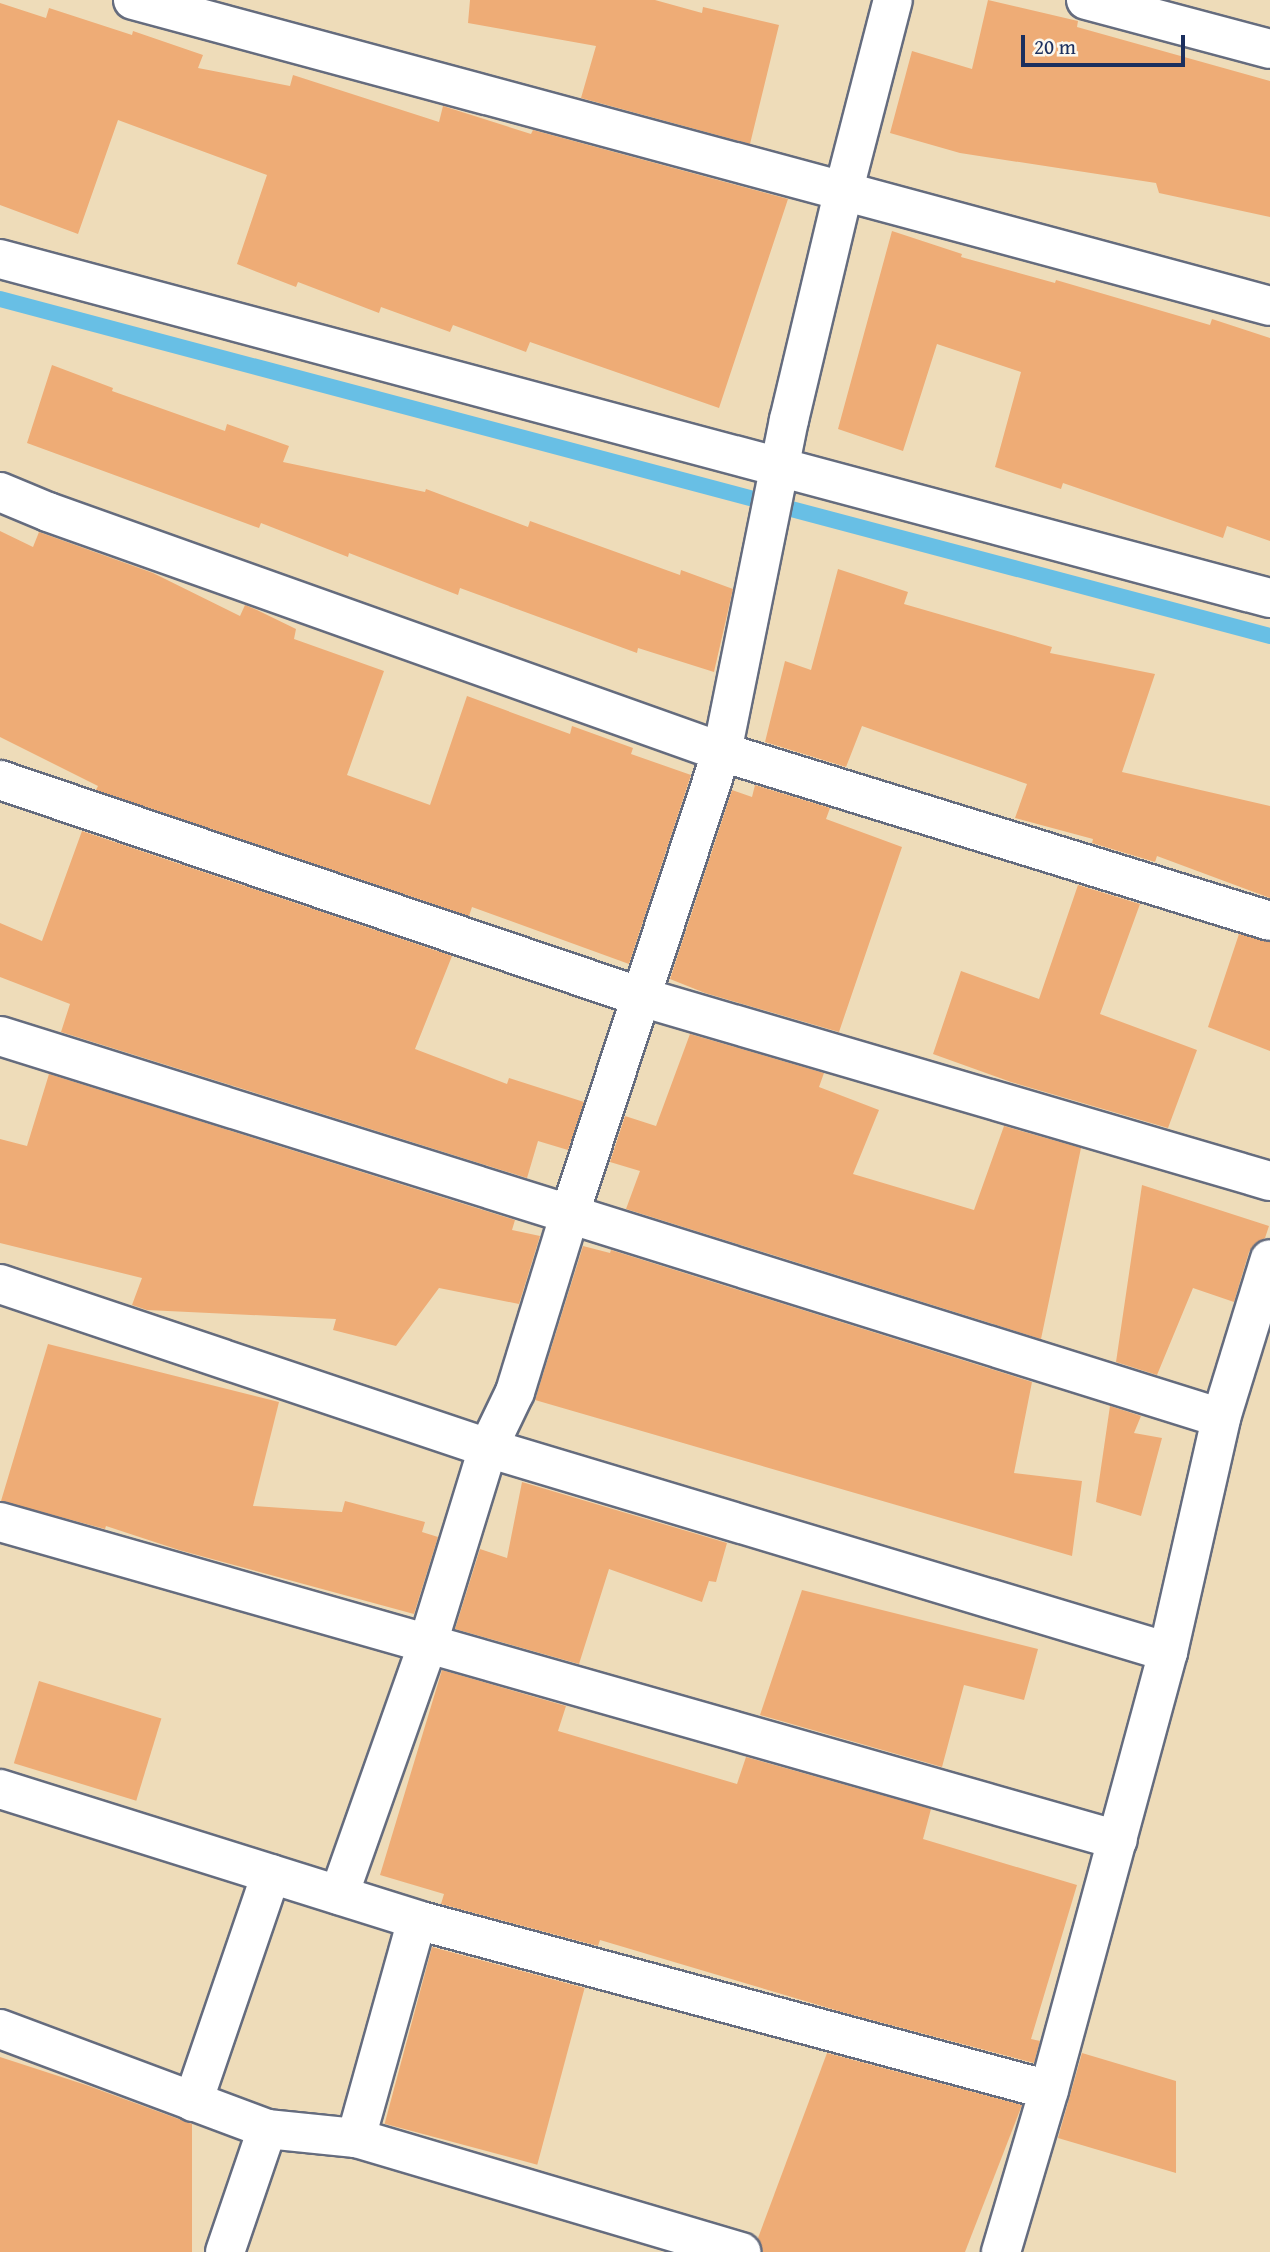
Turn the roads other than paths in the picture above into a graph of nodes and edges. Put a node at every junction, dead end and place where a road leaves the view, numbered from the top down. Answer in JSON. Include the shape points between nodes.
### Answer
{"nodes":[{"id":1,"x":133,"y":0,"type":"edge"},
{"id":2,"x":893,"y":0,"type":"edge"},
{"id":3,"x":1086,"y":0,"type":"edge"},
{"id":4,"x":1270,"y":50,"type":"edge"},
{"id":5,"x":844,"y":189,"type":"junction"},
{"id":6,"x":0,"y":259,"type":"edge"},
{"id":7,"x":1270,"y":306,"type":"edge"},
{"id":8,"x":778,"y":476,"type":"junction"},
{"id":9,"x":0,"y":492,"type":"edge"},
{"id":10,"x":1270,"y":598,"type":"edge"},
{"id":11,"x":722,"y":752,"type":"junction"},
{"id":12,"x":0,"y":780,"type":"edge"},
{"id":13,"x":1270,"y":921,"type":"edge"},
{"id":14,"x":641,"y":997,"type":"junction"},
{"id":15,"x":0,"y":1036,"type":"edge"},
{"id":16,"x":1270,"y":1181,"type":"edge"},
{"id":17,"x":570,"y":1213,"type":"junction"},
{"id":18,"x":1270,"y":1259,"type":"edge"},
{"id":19,"x":0,"y":1284,"type":"edge"},
{"id":20,"x":1221,"y":1418,"type":"junction"},
{"id":21,"x":488,"y":1448,"type":"junction"},
{"id":22,"x":0,"y":1522,"type":"edge"},
{"id":23,"x":428,"y":1643,"type":"junction"},
{"id":24,"x":1168,"y":1651,"type":"junction"},
{"id":25,"x":0,"y":1789,"type":"edge"},
{"id":26,"x":1118,"y":1840,"type":"junction"},
{"id":27,"x":271,"y":1874,"type":"junction"},
{"id":28,"x":340,"y":1895,"type":"junction"},
{"id":29,"x":417,"y":1920,"type":"junction"},
{"id":30,"x":0,"y":2029,"type":"edge"},
{"id":31,"x":1049,"y":2090,"type":"junction"},
{"id":32,"x":194,"y":2102,"type":"junction"},
{"id":33,"x":267,"y":2129,"type":"junction"},
{"id":34,"x":356,"y":2138,"type":"junction"},
{"id":35,"x":225,"y":2252,"type":"edge"},
{"id":36,"x":743,"y":2252,"type":"edge"},
{"id":37,"x":1000,"y":2252,"type":"edge"}],
"edges":[{"from":1,"to":5,"type":"street"},
{"from":2,"to":5,"type":"street"},
{"from":3,"to":4,"type":"street"},
{"from":5,"to":7,"type":"street"},
{"from":5,"to":8,"type":"street"},
{"from":6,"to":8,"type":"street"},
{"from":8,"to":10,"type":"street"},
{"from":8,"to":11,"type":"street"},
{"from":9,"to":11,"type":"street"},
{"from":11,"to":13,"type":"street"},
{"from":11,"to":14,"type":"street"},
{"from":12,"to":14,"type":"street"},
{"from":14,"to":16,"type":"street"},
{"from":14,"to":17,"type":"street"},
{"from":15,"to":17,"type":"street"},
{"from":17,"to":20,"type":"street"},
{"from":17,"to":21,"type":"street","via":[[515,1392]]},
{"from":18,"to":20,"type":"street"},
{"from":19,"to":21,"type":"street"},
{"from":20,"to":24,"type":"street"},
{"from":21,"to":23,"type":"street"},
{"from":21,"to":24,"type":"street"},
{"from":22,"to":23,"type":"street"},
{"from":23,"to":26,"type":"street"},
{"from":23,"to":28,"type":"street"},
{"from":24,"to":26,"type":"street"},
{"from":25,"to":27,"type":"street"},
{"from":26,"to":31,"type":"street"},
{"from":27,"to":28,"type":"street"},
{"from":27,"to":32,"type":"street"},
{"from":28,"to":29,"type":"street"},
{"from":29,"to":31,"type":"street"},
{"from":29,"to":34,"type":"street"},
{"from":30,"to":32,"type":"street"},
{"from":31,"to":37,"type":"street"},
{"from":32,"to":33,"type":"street"},
{"from":33,"to":34,"type":"street"},
{"from":33,"to":35,"type":"street"},
{"from":34,"to":36,"type":"street"}]}
